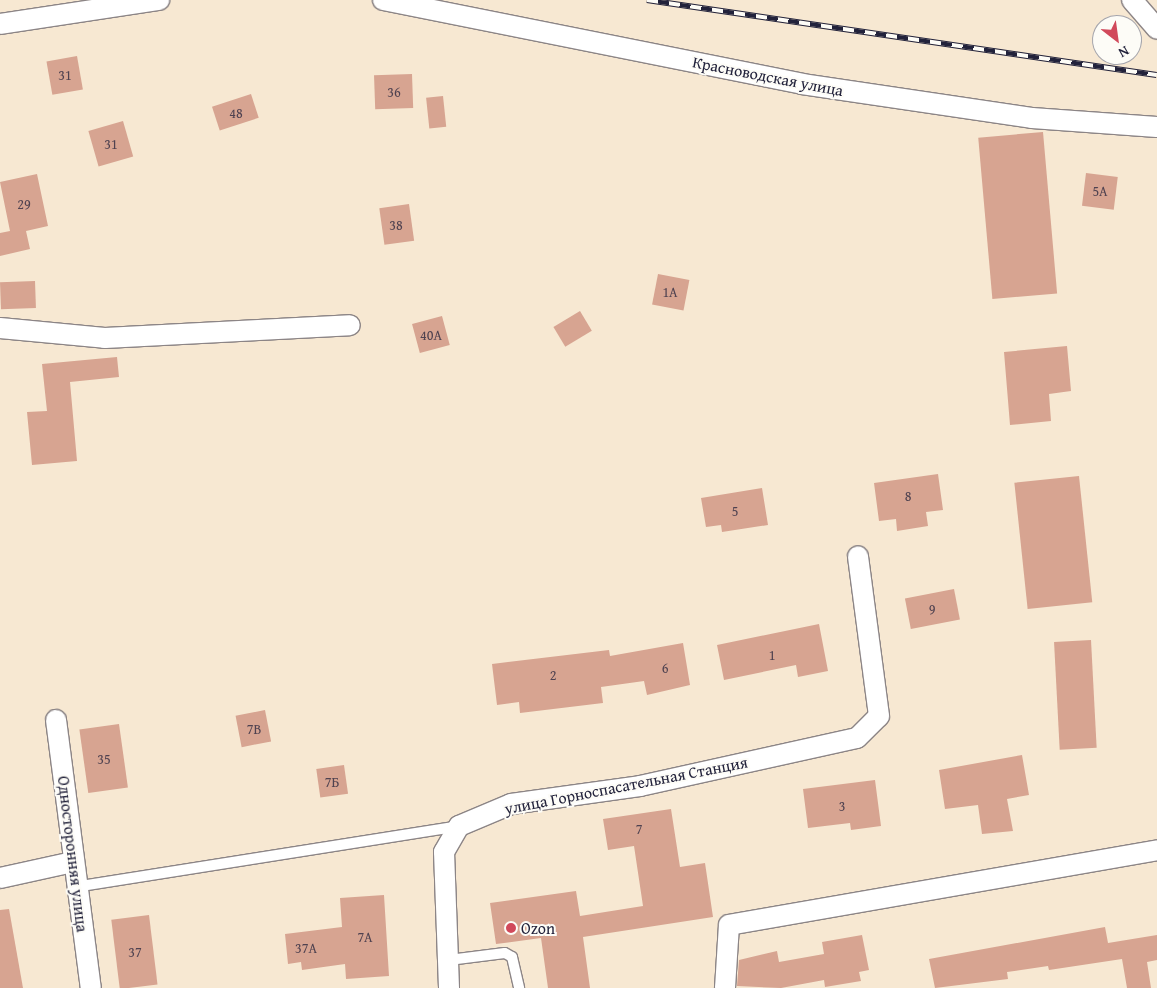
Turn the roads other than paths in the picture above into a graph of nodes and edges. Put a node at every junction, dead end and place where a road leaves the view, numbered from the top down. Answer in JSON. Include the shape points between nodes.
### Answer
{"nodes":[{"id":1,"x":158,"y":0,"type":"edge"},
{"id":2,"x":383,"y":0,"type":"edge"},
{"id":3,"x":1132,"y":0,"type":"edge"},
{"id":4,"x":0,"y":24,"type":"edge"},
{"id":5,"x":1157,"y":29,"type":"edge"},
{"id":6,"x":1157,"y":126,"type":"edge"},
{"id":7,"x":350,"y":325,"type":"dead end"},
{"id":8,"x":0,"y":328,"type":"edge"},
{"id":9,"x":858,"y":556,"type":"dead end"},
{"id":10,"x":56,"y":720,"type":"dead end"},
{"id":11,"x":459,"y":826,"type":"junction"},
{"id":12,"x":1157,"y":850,"type":"edge"},
{"id":13,"x":73,"y":862,"type":"junction"},
{"id":14,"x":0,"y":878,"type":"edge"},
{"id":15,"x":75,"y":887,"type":"junction"},
{"id":16,"x":449,"y":960,"type":"junction"},
{"id":17,"x":91,"y":988,"type":"edge"},
{"id":18,"x":449,"y":988,"type":"edge"},
{"id":19,"x":519,"y":988,"type":"edge"},
{"id":20,"x":725,"y":988,"type":"edge"}],
"edges":[{"from":1,"to":4,"type":"street"},
{"from":2,"to":6,"type":"street","name":"Красноводская улица","via":[[802,84],[1032,118]]},
{"from":3,"to":5,"type":"street"},
{"from":7,"to":8,"type":"street","via":[[105,338]]},
{"from":9,"to":11,"type":"street","name":"улица Горноспасательная Станция","via":[[879,716],[857,738],[640,786],[511,804]]},
{"from":10,"to":13,"type":"street","name":"Односторонняя улица"},
{"from":11,"to":15,"type":"lane"},
{"from":11,"to":16,"type":"street","via":[[444,852]]},
{"from":12,"to":20,"type":"street","via":[[729,924]]},
{"from":13,"to":14,"type":"street"},
{"from":13,"to":15,"type":"street","name":"Односторонняя улица"},
{"from":15,"to":17,"type":"street","name":"Односторонняя улица"},
{"from":16,"to":18,"type":"street"},
{"from":16,"to":19,"type":"lane","via":[[505,953],[512,958]]}]}
